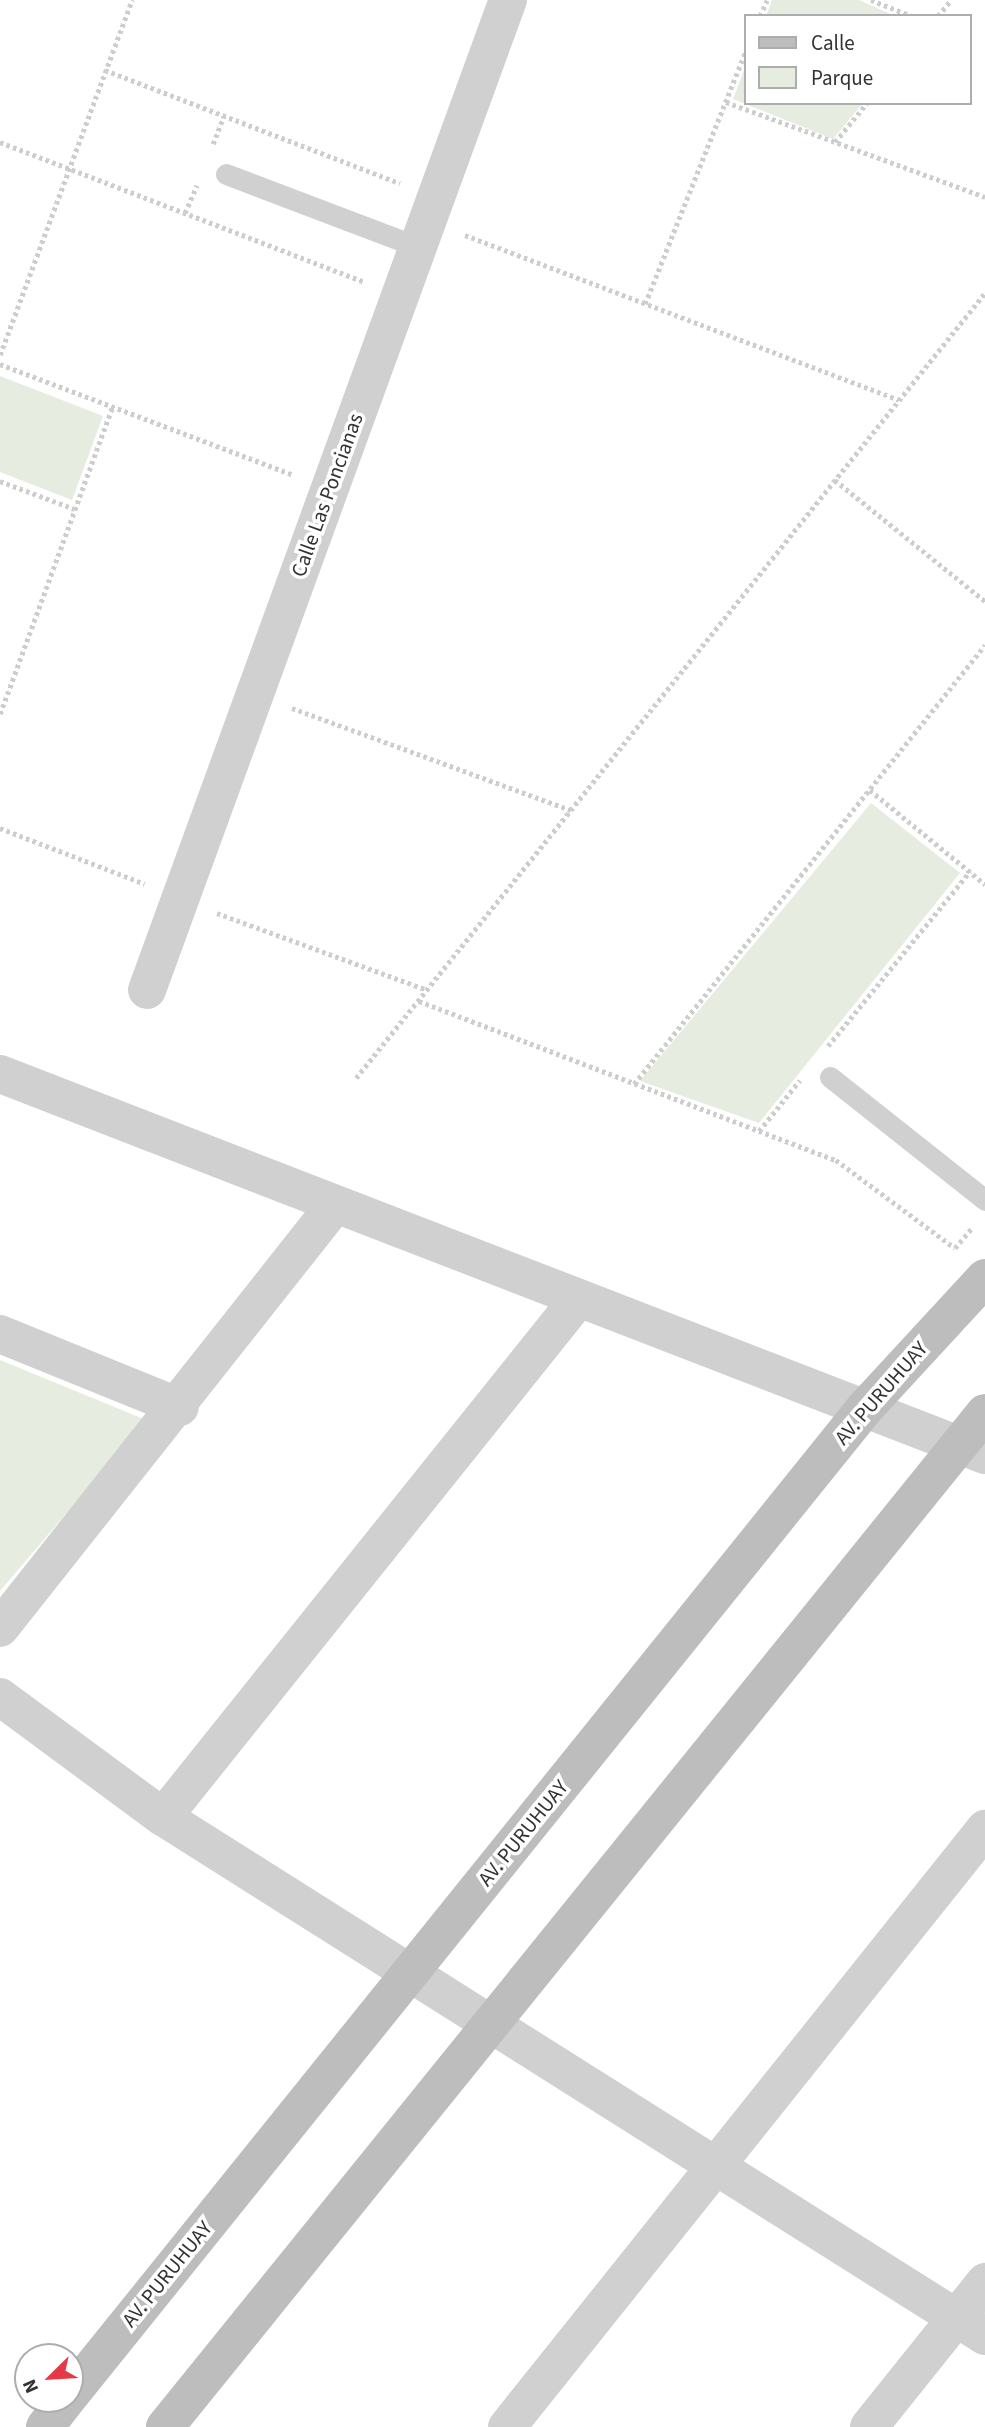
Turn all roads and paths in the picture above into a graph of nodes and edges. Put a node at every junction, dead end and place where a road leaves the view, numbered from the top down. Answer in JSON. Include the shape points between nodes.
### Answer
{"nodes":[{"id":1,"x":132,"y":0,"type":"edge"},
{"id":2,"x":508,"y":0,"type":"edge"},
{"id":3,"x":872,"y":0,"type":"edge"},
{"id":4,"x":951,"y":0,"type":"edge"},
{"id":5,"x":907,"y":14,"type":"edge"},
{"id":6,"x":940,"y":14,"type":"edge"},
{"id":7,"x":744,"y":56,"type":"edge"},
{"id":8,"x":106,"y":70,"type":"junction"},
{"id":9,"x":726,"y":102,"type":"junction"},
{"id":10,"x":865,"y":105,"type":"edge"},
{"id":11,"x":0,"y":142,"type":"edge"},
{"id":12,"x":835,"y":142,"type":"junction"},
{"id":13,"x":68,"y":169,"type":"junction"},
{"id":14,"x":226,"y":174,"type":"dead end"},
{"id":15,"x":414,"y":188,"type":"dead end"},
{"id":16,"x":985,"y":197,"type":"edge"},
{"id":17,"x":461,"y":233,"type":"dead end"},
{"id":18,"x":418,"y":247,"type":"junction"},
{"id":19,"x":379,"y":287,"type":"dead end"},
{"id":20,"x":985,"y":293,"type":"edge"},
{"id":21,"x":645,"y":304,"type":"junction"},
{"id":22,"x":0,"y":355,"type":"edge"},
{"id":23,"x":0,"y":364,"type":"edge"},
{"id":24,"x":899,"y":400,"type":"junction"},
{"id":25,"x":112,"y":408,"type":"junction"},
{"id":26,"x":307,"y":480,"type":"dead end"},
{"id":27,"x":835,"y":480,"type":"junction"},
{"id":28,"x":0,"y":481,"type":"edge"},
{"id":29,"x":75,"y":509,"type":"junction"},
{"id":30,"x":985,"y":601,"type":"edge"},
{"id":31,"x":985,"y":645,"type":"edge"},
{"id":32,"x":286,"y":705,"type":"dead end"},
{"id":33,"x":0,"y":712,"type":"edge"},
{"id":34,"x":870,"y":790,"type":"junction"},
{"id":35,"x":570,"y":810,"type":"junction"},
{"id":36,"x":0,"y":828,"type":"edge"},
{"id":37,"x":970,"y":871,"type":"junction"},
{"id":38,"x":985,"y":884,"type":"edge"},
{"id":39,"x":156,"y":889,"type":"dead end"},
{"id":40,"x":210,"y":910,"type":"dead end"},
{"id":41,"x":146,"y":990,"type":"dead end"},
{"id":42,"x":427,"y":990,"type":"junction"},
{"id":43,"x":419,"y":1001,"type":"junction"},
{"id":44,"x":820,"y":1055,"type":"dead end"},
{"id":45,"x":0,"y":1074,"type":"edge"},
{"id":46,"x":803,"y":1077,"type":"dead end"},
{"id":47,"x":830,"y":1077,"type":"dead end"},
{"id":48,"x":356,"y":1078,"type":"dead end"},
{"id":49,"x":634,"y":1084,"type":"junction"},
{"id":50,"x":759,"y":1131,"type":"junction"},
{"id":51,"x":985,"y":1200,"type":"edge"},
{"id":52,"x":334,"y":1206,"type":"junction"},
{"id":53,"x":955,"y":1248,"type":"dead end"},
{"id":54,"x":985,"y":1278,"type":"edge"},
{"id":55,"x":579,"y":1298,"type":"junction"},
{"id":56,"x":0,"y":1334,"type":"edge"},
{"id":57,"x":180,"y":1407,"type":"junction"},
{"id":58,"x":865,"y":1408,"type":"junction"},
{"id":59,"x":985,"y":1413,"type":"edge"},
{"id":60,"x":972,"y":1450,"type":"edge"},
{"id":61,"x":0,"y":1628,"type":"edge"},
{"id":62,"x":0,"y":1697,"type":"edge"},
{"id":63,"x":163,"y":1817,"type":"junction"},
{"id":64,"x":985,"y":1829,"type":"edge"},
{"id":65,"x":411,"y":1972,"type":"junction"},
{"id":66,"x":495,"y":2025,"type":"junction"},
{"id":67,"x":716,"y":2165,"type":"junction"},
{"id":68,"x":985,"y":2282,"type":"edge"},
{"id":69,"x":971,"y":2327,"type":"edge"},
{"id":70,"x":84,"y":2378,"type":"edge"},
{"id":71,"x":56,"y":2413,"type":"edge"},
{"id":72,"x":44,"y":2427,"type":"edge"},
{"id":73,"x":165,"y":2427,"type":"edge"},
{"id":74,"x":507,"y":2427,"type":"edge"},
{"id":75,"x":869,"y":2427,"type":"edge"}],
"edges":[{"from":1,"to":8,"type":"path"},
{"from":2,"to":18,"type":"street","name":"Calle Las Poncianas"},
{"from":3,"to":5,"type":"path"},
{"from":4,"to":6,"type":"path"},
{"from":7,"to":9,"type":"path"},
{"from":8,"to":13,"type":"path"},
{"from":8,"to":15,"type":"path"},
{"from":9,"to":12,"type":"path"},
{"from":9,"to":21,"type":"path"},
{"from":10,"to":12,"type":"path"},
{"from":11,"to":13,"type":"path"},
{"from":12,"to":16,"type":"path"},
{"from":13,"to":19,"type":"path"},
{"from":13,"to":22,"type":"path"},
{"from":14,"to":18,"type":"lane"},
{"from":17,"to":21,"type":"path"},
{"from":18,"to":41,"type":"street","name":"Calle Las Poncianas"},
{"from":20,"to":24,"type":"path"},
{"from":21,"to":24,"type":"path"},
{"from":23,"to":25,"type":"path"},
{"from":24,"to":27,"type":"path"},
{"from":25,"to":26,"type":"path"},
{"from":25,"to":29,"type":"path"},
{"from":27,"to":30,"type":"path"},
{"from":27,"to":35,"type":"path"},
{"from":28,"to":29,"type":"path"},
{"from":29,"to":33,"type":"path"},
{"from":31,"to":34,"type":"path"},
{"from":32,"to":35,"type":"path"},
{"from":34,"to":37,"type":"path"},
{"from":34,"to":49,"type":"path"},
{"from":35,"to":42,"type":"path"},
{"from":36,"to":39,"type":"path"},
{"from":37,"to":38,"type":"path"},
{"from":37,"to":44,"type":"path"},
{"from":40,"to":42,"type":"path"},
{"from":42,"to":43,"type":"path"},
{"from":43,"to":48,"type":"path"},
{"from":43,"to":49,"type":"path"},
{"from":45,"to":52,"type":"street"},
{"from":46,"to":50,"type":"path"},
{"from":47,"to":51,"type":"lane"},
{"from":49,"to":50,"type":"path"},
{"from":50,"to":53,"type":"path","via":[[836,1160]]},
{"from":52,"to":55,"type":"street"},
{"from":52,"to":57,"type":"street"},
{"from":54,"to":58,"type":"main road","name":"AV. PURUHUAY"},
{"from":55,"to":58,"type":"street"},
{"from":55,"to":63,"type":"street"},
{"from":56,"to":57,"type":"street"},
{"from":57,"to":61,"type":"street"},
{"from":58,"to":60,"type":"street"},
{"from":58,"to":65,"type":"main road","name":"AV. PURUHUAY"},
{"from":59,"to":60,"type":"main road"},
{"from":60,"to":66,"type":"main road"},
{"from":62,"to":63,"type":"street"},
{"from":63,"to":65,"type":"street"},
{"from":64,"to":67,"type":"street"},
{"from":65,"to":66,"type":"street"},
{"from":65,"to":70,"type":"main road","name":"AV. PURUHUAY"},
{"from":66,"to":67,"type":"street"},
{"from":66,"to":73,"type":"main road"},
{"from":67,"to":69,"type":"street"},
{"from":67,"to":74,"type":"street"},
{"from":68,"to":69,"type":"street"},
{"from":69,"to":75,"type":"street"},
{"from":71,"to":72,"type":"main road","name":"AV. PURUHUAY"}]}
